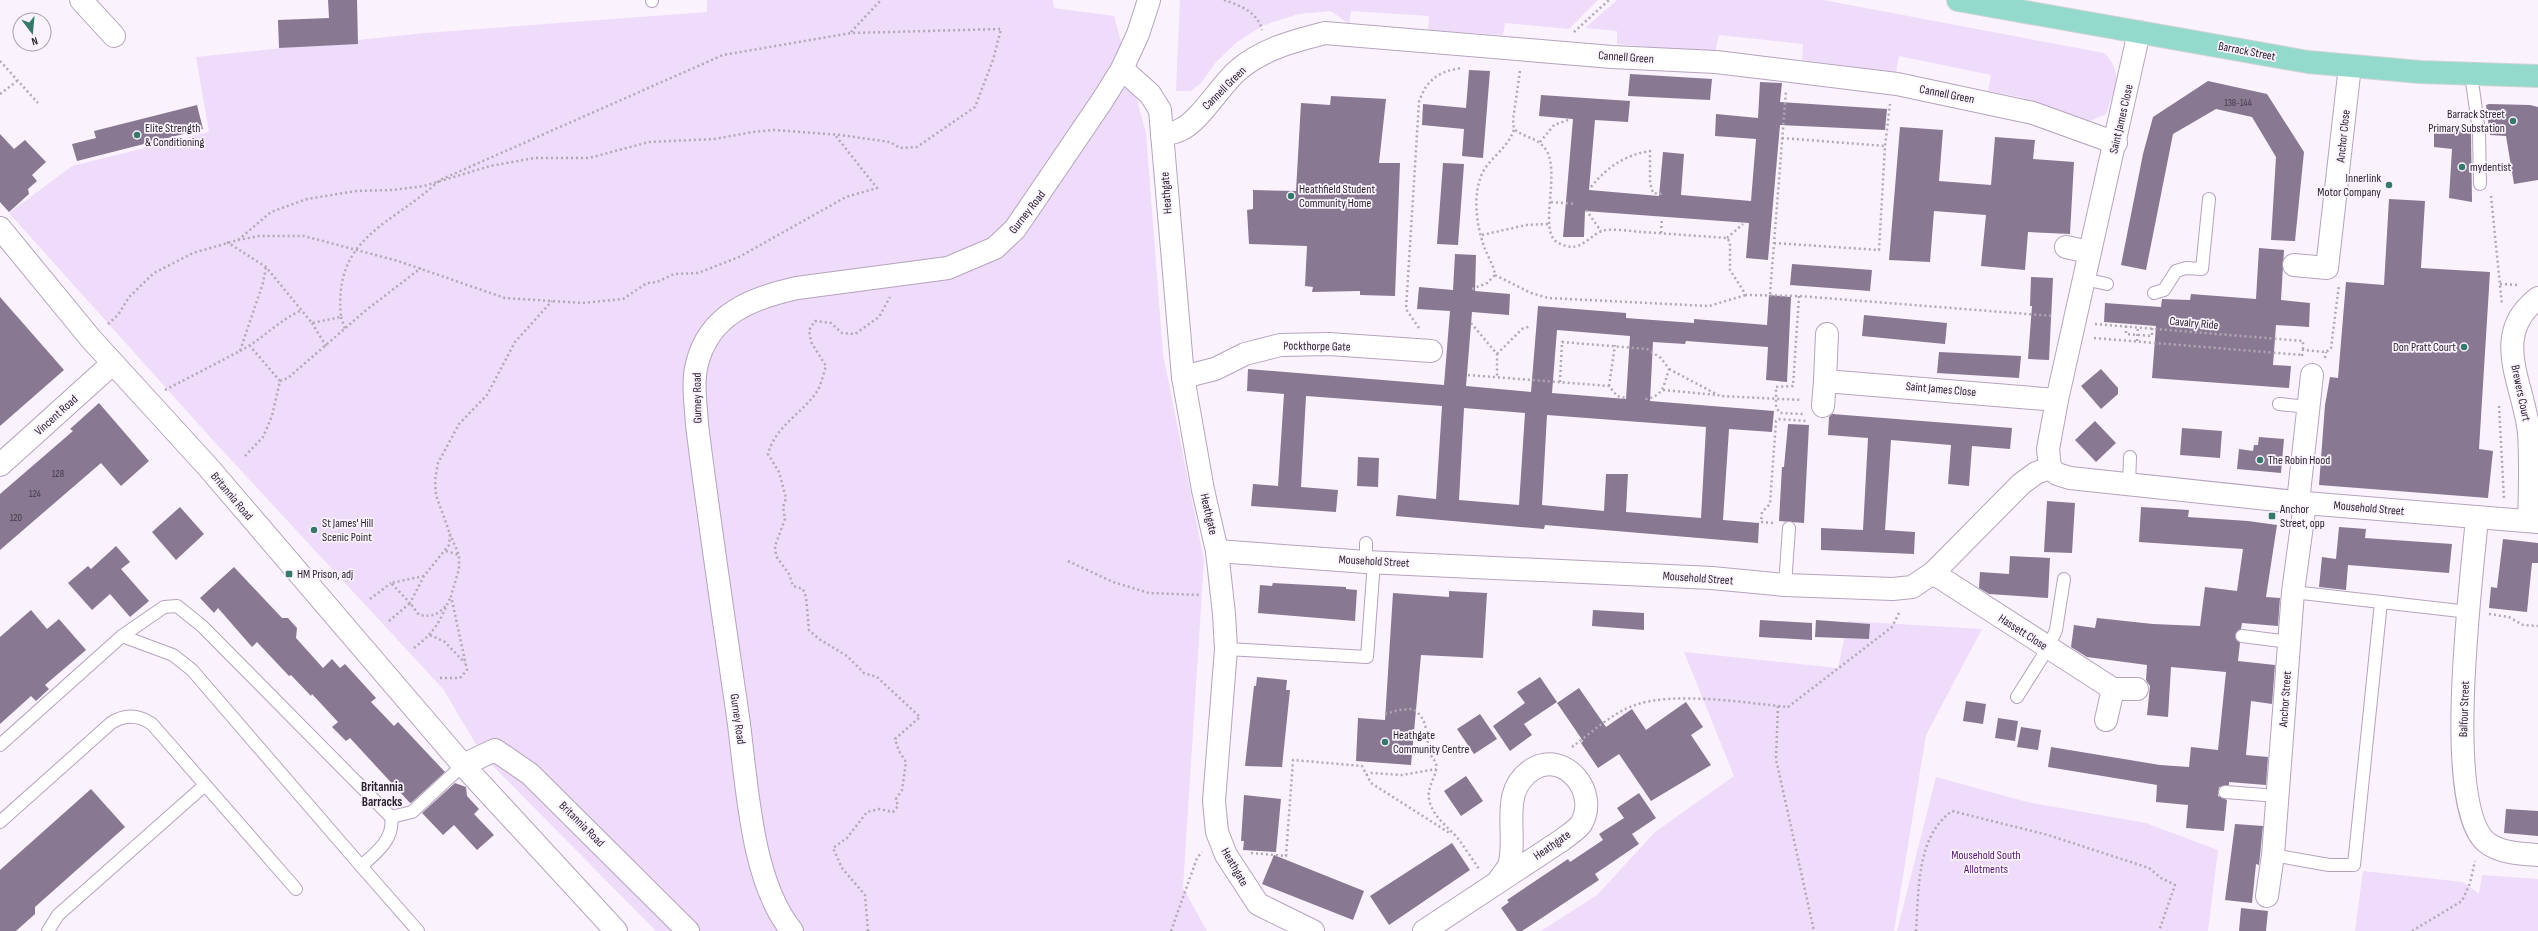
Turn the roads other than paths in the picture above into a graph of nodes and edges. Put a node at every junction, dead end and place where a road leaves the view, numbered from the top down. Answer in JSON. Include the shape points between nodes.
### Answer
{"nodes":[{"id":1,"x":81,"y":0,"type":"edge"},
{"id":2,"x":1149,"y":0,"type":"edge"},
{"id":3,"x":1958,"y":0,"type":"edge"},
{"id":4,"x":1992,"y":3,"type":"edge"},
{"id":5,"x":2139,"y":32,"type":"junction"},
{"id":6,"x":114,"y":36,"type":"dead end"},
{"id":7,"x":2350,"y":66,"type":"junction"},
{"id":8,"x":1122,"y":68,"type":"junction"},
{"id":9,"x":2471,"y":74,"type":"junction"},
{"id":10,"x":2538,"y":76,"type":"edge"},
{"id":11,"x":1162,"y":135,"type":"junction"},
{"id":12,"x":2116,"y":143,"type":"junction"},
{"id":13,"x":2486,"y":187,"type":"road end"},
{"id":14,"x":2209,"y":199,"type":"dead end"},
{"id":15,"x":0,"y":228,"type":"edge"},
{"id":16,"x":2066,"y":248,"type":"dead end"},
{"id":17,"x":2089,"y":252,"type":"junction"},
{"id":18,"x":2294,"y":266,"type":"dead end"},
{"id":19,"x":2084,"y":279,"type":"junction"},
{"id":20,"x":2107,"y":284,"type":"dead end"},
{"id":21,"x":2154,"y":293,"type":"dead end"},
{"id":22,"x":2538,"y":298,"type":"edge"},
{"id":23,"x":1827,"y":334,"type":"dead end"},
{"id":24,"x":1431,"y":351,"type":"road end"},
{"id":25,"x":112,"y":364,"type":"junction"},
{"id":26,"x":2312,"y":375,"type":"dead end"},
{"id":27,"x":1184,"y":378,"type":"junction"},
{"id":28,"x":2057,"y":400,"type":"junction"},
{"id":29,"x":2279,"y":404,"type":"dead end"},
{"id":30,"x":2309,"y":407,"type":"junction"},
{"id":31,"x":2130,"y":457,"type":"dead end"},
{"id":32,"x":0,"y":466,"type":"edge"},
{"id":33,"x":2050,"y":468,"type":"junction"},
{"id":34,"x":2129,"y":484,"type":"junction"},
{"id":35,"x":2302,"y":502,"type":"junction"},
{"id":36,"x":2477,"y":518,"type":"junction"},
{"id":37,"x":2534,"y":522,"type":"edge"},
{"id":38,"x":1789,"y":528,"type":"road end"},
{"id":39,"x":1217,"y":551,"type":"junction"},
{"id":40,"x":1368,"y":555,"type":"junction"},
{"id":41,"x":1933,"y":573,"type":"junction"},
{"id":42,"x":2064,"y":579,"type":"dead end"},
{"id":43,"x":1785,"y":585,"type":"junction"},
{"id":44,"x":2293,"y":592,"type":"junction"},
{"id":45,"x":2381,"y":602,"type":"junction"},
{"id":46,"x":2469,"y":612,"type":"junction"},
{"id":47,"x":122,"y":636,"type":"junction"},
{"id":48,"x":2242,"y":636,"type":"dead end"},
{"id":49,"x":2289,"y":642,"type":"junction"},
{"id":50,"x":2048,"y":648,"type":"junction"},
{"id":51,"x":1226,"y":649,"type":"junction"},
{"id":52,"x":2113,"y":689,"type":"junction"},
{"id":53,"x":2137,"y":689,"type":"dead end"},
{"id":54,"x":2017,"y":697,"type":"dead end"},
{"id":55,"x":2106,"y":720,"type":"dead end"},
{"id":56,"x":0,"y":744,"type":"edge"},
{"id":57,"x":463,"y":765,"type":"junction"},
{"id":58,"x":205,"y":784,"type":"junction"},
{"id":59,"x":2225,"y":792,"type":"dead end"},
{"id":60,"x":2278,"y":796,"type":"junction"},
{"id":61,"x":391,"y":817,"type":"junction"},
{"id":62,"x":0,"y":822,"type":"edge"},
{"id":63,"x":2274,"y":855,"type":"junction"},
{"id":64,"x":2538,"y":855,"type":"edge"},
{"id":65,"x":360,"y":866,"type":"junction"},
{"id":66,"x":1494,"y":883,"type":"junction"},
{"id":67,"x":296,"y":889,"type":"dead end"},
{"id":68,"x":2267,"y":896,"type":"dead end"},
{"id":69,"x":48,"y":931,"type":"edge"},
{"id":70,"x":418,"y":931,"type":"edge"},
{"id":71,"x":616,"y":931,"type":"edge"},
{"id":72,"x":688,"y":931,"type":"edge"},
{"id":73,"x":792,"y":931,"type":"edge"},
{"id":74,"x":1313,"y":931,"type":"edge"},
{"id":75,"x":1424,"y":931,"type":"edge"}],
"edges":[{"from":1,"to":6,"type":"street"},
{"from":2,"to":8,"type":"street","name":"Gurney Road","via":[[1138,34]]},
{"from":3,"to":4,"type":"main road","name":"Barrack Street"},
{"from":4,"to":5,"type":"main road","name":"Barrack Street"},
{"from":5,"to":7,"type":"main road","name":"Barrack Street","via":[[2282,58]]},
{"from":5,"to":12,"type":"street","name":"Saint James Close"},
{"from":7,"to":9,"type":"main road","name":"Barrack Street"},
{"from":7,"to":18,"type":"street","name":"Anchor Close","via":[[2327,268]]},
{"from":8,"to":11,"type":"street","name":"Heathgate","via":[[1156,101],[1160,110]]},
{"from":8,"to":73,"type":"street","name":"Gurney Road","via":[[1048,184],[1015,230],[995,248],[948,268],[797,288],[750,301],[729,313],[715,326],[704,345],[697,364],[697,425],[759,859],[766,885],[782,918]]},
{"from":9,"to":10,"type":"main road","name":"Barrack Street"},
{"from":9,"to":13,"type":"lane"},
{"from":11,"to":12,"type":"street","name":"Cannell Green","via":[[1190,124],[1237,71],[1267,52],[1280,45],[1325,33],[1553,52],[1716,62],[1893,84],[2033,113]]},
{"from":11,"to":27,"type":"street","name":"Heathgate"},
{"from":12,"to":17,"type":"street","name":"Saint James Close"},
{"from":14,"to":21,"type":"lane","via":[[2202,269],[2186,268],[2176,271],[2164,290]]},
{"from":15,"to":25,"type":"street","name":"Britannia Road"},
{"from":16,"to":17,"type":"street"},
{"from":17,"to":19,"type":"street","name":"Saint James Close"},
{"from":19,"to":20,"type":"lane"},
{"from":19,"to":28,"type":"street","name":"Saint James Close"},
{"from":22,"to":37,"type":"street","name":"Brewers Court","via":[[2526,307],[2515,323],[2512,342],[2514,366],[2528,431]]},
{"from":23,"to":28,"type":"street","name":"Saint James Close","via":[[1818,405]]},
{"from":24,"to":27,"type":"street","name":"Pockthorpe Gate","via":[[1329,344],[1280,345],[1245,354],[1215,369]]},
{"from":25,"to":32,"type":"street","name":"Vincent Road"},
{"from":25,"to":57,"type":"street","name":"Britannia Road","via":[[208,467]]},
{"from":26,"to":30,"type":"street","name":"Anchor Street"},
{"from":27,"to":39,"type":"street","name":"Heathgate"},
{"from":28,"to":33,"type":"street","name":"Saint James Close","via":[[2048,449]]},
{"from":29,"to":30,"type":"lane"},
{"from":30,"to":35,"type":"street","name":"Anchor Street"},
{"from":31,"to":34,"type":"lane"},
{"from":33,"to":34,"type":"street","name":"Mousehold Street","via":[[2057,474],[2070,478]]},
{"from":33,"to":41,"type":"street","name":"Mousehold Street","via":[[2036,473],[2021,484]]},
{"from":34,"to":35,"type":"street","name":"Mousehold Street"},
{"from":35,"to":36,"type":"street","name":"Mousehold Street"},
{"from":35,"to":44,"type":"street","name":"Anchor Street"},
{"from":36,"to":37,"type":"street","name":"Mousehold Street"},
{"from":36,"to":46,"type":"street","name":"Balfour Street"},
{"from":38,"to":43,"type":"lane"},
{"from":39,"to":40,"type":"street","name":"Mousehold Street"},
{"from":39,"to":51,"type":"street","name":"Heathgate"},
{"from":40,"to":43,"type":"street","name":"Mousehold Street"},
{"from":40,"to":51,"type":"lane","via":[[1367,657]]},
{"from":41,"to":43,"type":"street","name":"Mousehold Street","via":[[1912,587],[1893,589]]},
{"from":41,"to":50,"type":"street","name":"Hassett Close"},
{"from":42,"to":50,"type":"lane","via":[[2059,616]]},
{"from":44,"to":45,"type":"lane"},
{"from":44,"to":49,"type":"street","name":"Anchor Street"},
{"from":45,"to":46,"type":"lane"},
{"from":45,"to":63,"type":"lane","via":[[2354,865],[2329,865]]},
{"from":46,"to":64,"type":"street","name":"Balfour Street","via":[[2463,714],[2463,767],[2468,804],[2477,831],[2486,843],[2513,853]]},
{"from":47,"to":56,"type":"lane"},
{"from":47,"to":61,"type":"lane","via":[[164,607],[177,606],[202,626]]},
{"from":47,"to":65,"type":"lane","via":[[172,655],[192,670]]},
{"from":48,"to":49,"type":"lane"},
{"from":49,"to":60,"type":"street","name":"Anchor Street"},
{"from":50,"to":52,"type":"street","name":"Hassett Close"},
{"from":50,"to":54,"type":"lane"},
{"from":51,"to":74,"type":"street","name":"Heathgate","via":[[1214,801],[1221,842],[1258,904]]},
{"from":52,"to":53,"type":"street"},
{"from":52,"to":55,"type":"street"},
{"from":57,"to":61,"type":"lane","via":[[412,812]]},
{"from":57,"to":71,"type":"street","name":"Britannia Road"},
{"from":57,"to":72,"type":"street","name":"Britannia Road","via":[[494,750],[530,774]]},
{"from":58,"to":62,"type":"lane","via":[[152,724],[139,717],[124,717],[111,722]]},
{"from":58,"to":67,"type":"lane"},
{"from":58,"to":69,"type":"lane","via":[[58,914]]},
{"from":59,"to":60,"type":"lane"},
{"from":60,"to":63,"type":"street","name":"Anchor Street"},
{"from":61,"to":65,"type":"lane","via":[[392,824],[382,848]]},
{"from":63,"to":68,"type":"street","name":"Anchor Street"},
{"from":65,"to":70,"type":"lane"},
{"from":66,"to":66,"type":"street","name":"Heathgate","via":[[1510,864],[1513,846],[1510,818],[1513,796],[1520,780],[1534,768],[1550,765],[1565,768],[1578,779],[1585,792],[1586,809],[1580,824],[1562,840]]},
{"from":66,"to":75,"type":"street","name":"Heathgate"}]}
